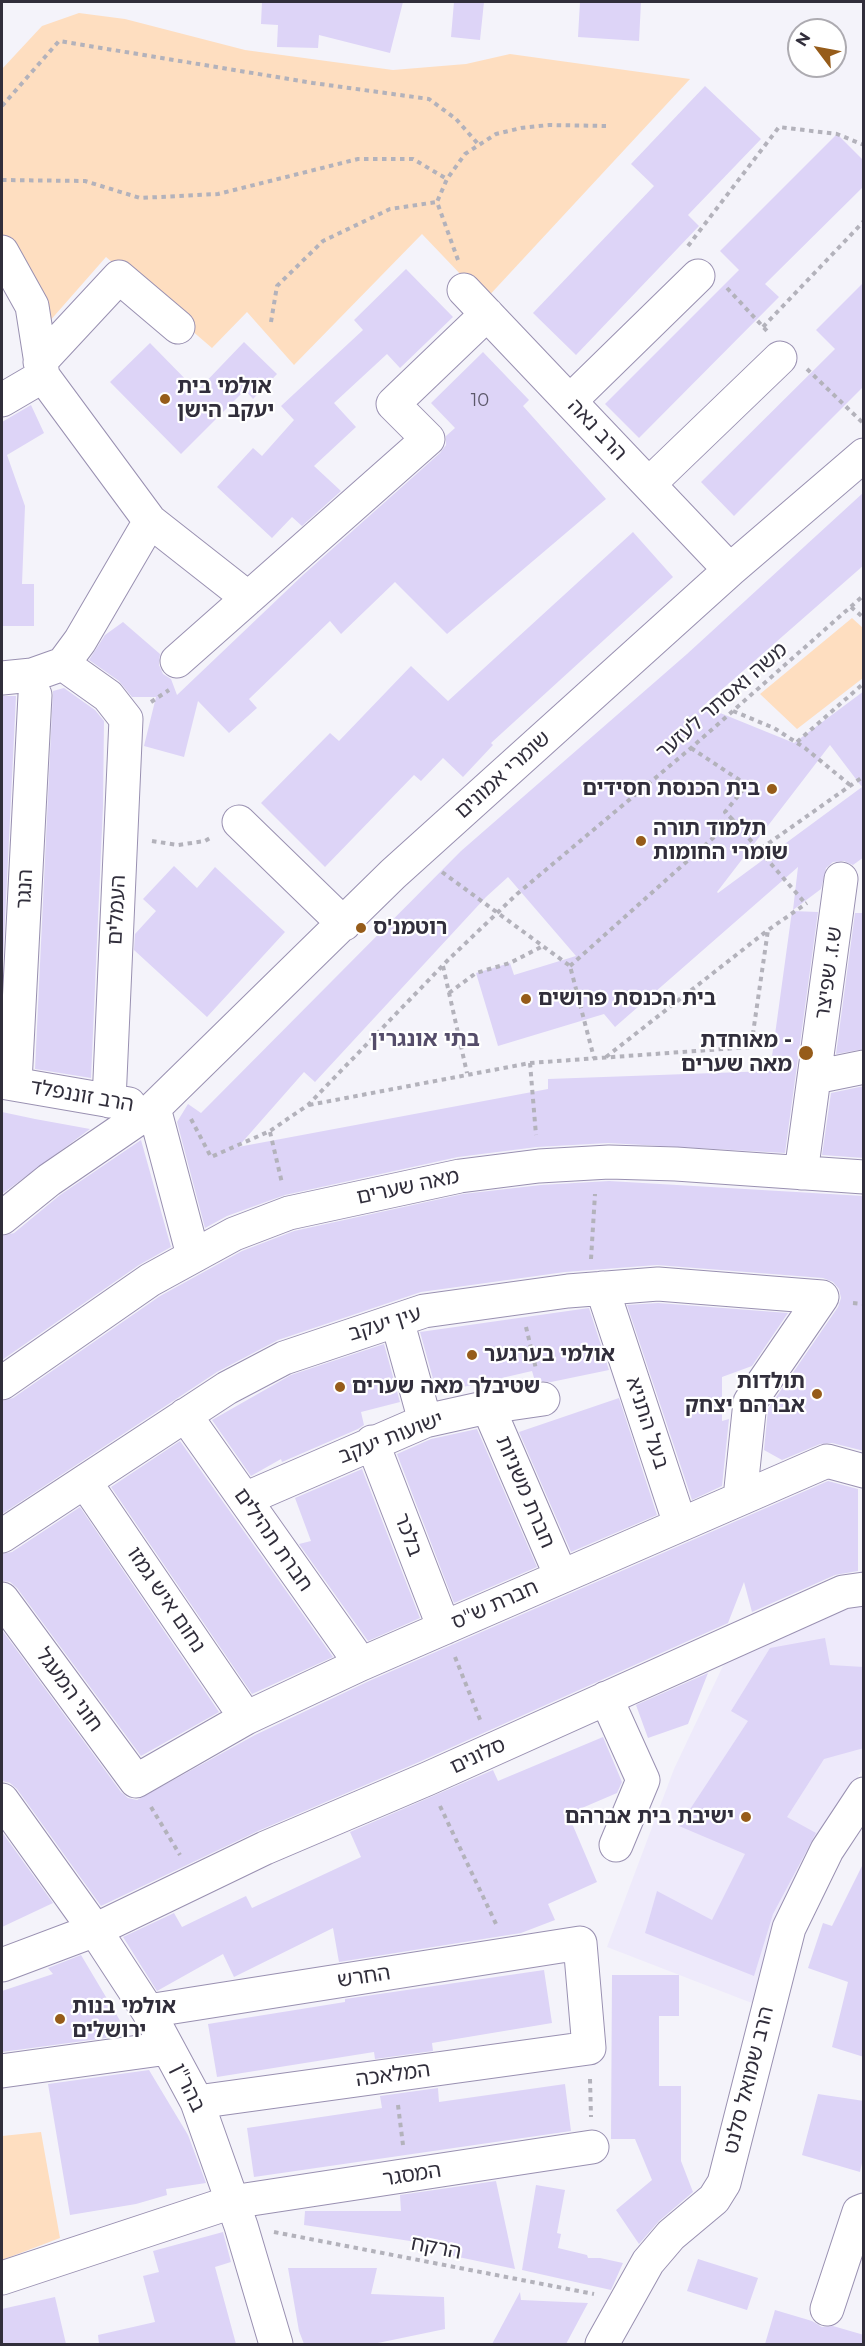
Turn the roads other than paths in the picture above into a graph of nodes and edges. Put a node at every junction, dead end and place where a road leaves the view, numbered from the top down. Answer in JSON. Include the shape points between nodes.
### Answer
{"nodes":[{"id":1,"x":2,"y":252,"type":"edge"},
{"id":2,"x":705,"y":271,"type":"road end"},
{"id":3,"x":464,"y":290,"type":"road end"},
{"id":4,"x":487,"y":314,"type":"junction"},
{"id":5,"x":178,"y":327,"type":"dead end"},
{"id":6,"x":785,"y":353,"type":"road end"},
{"id":7,"x":42,"y":369,"type":"junction"},
{"id":8,"x":2,"y":400,"type":"edge"},
{"id":9,"x":570,"y":401,"type":"junction"},
{"id":10,"x":864,"y":455,"type":"edge"},
{"id":11,"x":649,"y":484,"type":"junction"},
{"id":12,"x":150,"y":521,"type":"junction"},
{"id":13,"x":730,"y":570,"type":"junction"},
{"id":14,"x":248,"y":598,"type":"junction"},
{"id":15,"x":177,"y":661,"type":"road end"},
{"id":16,"x":63,"y":664,"type":"junction"},
{"id":17,"x":2,"y":678,"type":"edge"},
{"id":18,"x":35,"y":695,"type":"dead end"},
{"id":19,"x":239,"y":822,"type":"road end"},
{"id":20,"x":848,"y":892,"type":"edge"},
{"id":21,"x":344,"y":924,"type":"junction"},
{"id":22,"x":864,"y":1067,"type":"edge"},
{"id":23,"x":814,"y":1077,"type":"junction"},
{"id":24,"x":8,"y":1083,"type":"edge"},
{"id":25,"x":109,"y":1101,"type":"junction"},
{"id":26,"x":154,"y":1108,"type":"junction"},
{"id":27,"x":801,"y":1173,"type":"junction"},
{"id":28,"x":864,"y":1178,"type":"edge"},
{"id":29,"x":2,"y":1218,"type":"edge"},
{"id":30,"x":193,"y":1256,"type":"junction"},
{"id":31,"x":595,"y":1289,"type":"junction"},
{"id":32,"x":397,"y":1320,"type":"junction"},
{"id":33,"x":2,"y":1383,"type":"edge"},
{"id":34,"x":543,"y":1399,"type":"road end"},
{"id":35,"x":488,"y":1407,"type":"junction"},
{"id":36,"x":185,"y":1415,"type":"junction"},
{"id":37,"x":425,"y":1421,"type":"junction"},
{"id":38,"x":372,"y":1442,"type":"junction"},
{"id":39,"x":864,"y":1471,"type":"edge"},
{"id":40,"x":85,"y":1482,"type":"junction"},
{"id":41,"x":740,"y":1498,"type":"junction"},
{"id":42,"x":245,"y":1499,"type":"junction"},
{"id":43,"x":680,"y":1524,"type":"junction"},
{"id":44,"x":2,"y":1536,"type":"edge"},
{"id":45,"x":561,"y":1576,"type":"junction"},
{"id":46,"x":864,"y":1589,"type":"edge"},
{"id":47,"x":2,"y":1599,"type":"edge"},
{"id":48,"x":444,"y":1628,"type":"junction"},
{"id":49,"x":361,"y":1664,"type":"junction"},
{"id":50,"x":606,"y":1698,"type":"junction"},
{"id":51,"x":246,"y":1718,"type":"junction"},
{"id":52,"x":136,"y":1781,"type":"joint"},
{"id":53,"x":864,"y":1794,"type":"edge"},
{"id":54,"x":2,"y":1800,"type":"edge"},
{"id":55,"x":616,"y":1845,"type":"dead end"},
{"id":56,"x":95,"y":1930,"type":"junction"},
{"id":57,"x":2,"y":1965,"type":"edge"},
{"id":58,"x":148,"y":2011,"type":"junction"},
{"id":59,"x":168,"y":2048,"type":"junction"},
{"id":60,"x":589,"y":2048,"type":"joint"},
{"id":61,"x":2,"y":2071,"type":"edge"},
{"id":62,"x":197,"y":2102,"type":"junction"},
{"id":63,"x":592,"y":2147,"type":"road end"},
{"id":64,"x":864,"y":2210,"type":"edge"},
{"id":65,"x":237,"y":2214,"type":"junction"},
{"id":66,"x":2,"y":2278,"type":"edge"},
{"id":67,"x":827,"y":2309,"type":"dead end"},
{"id":68,"x":276,"y":2344,"type":"edge"},
{"id":69,"x":602,"y":2344,"type":"edge"}],
"edges":[{"from":1,"to":7,"type":"street","via":[[32,306]]},
{"from":2,"to":9,"type":"street"},
{"from":3,"to":4,"type":"street","name":"הרב נאה"},
{"from":4,"to":9,"type":"street","name":"הרב נאה"},
{"from":4,"to":14,"type":"street","via":[[393,404],[428,439]]},
{"from":5,"to":7,"type":"street","via":[[119,278]]},
{"from":6,"to":11,"type":"street"},
{"from":7,"to":8,"type":"street"},
{"from":7,"to":12,"type":"street"},
{"from":9,"to":11,"type":"street","name":"הרב נאה"},
{"from":10,"to":13,"type":"street","name":"שומרי אמונים"},
{"from":11,"to":13,"type":"street","name":"הרב נאה"},
{"from":12,"to":14,"type":"street"},
{"from":12,"to":16,"type":"street"},
{"from":13,"to":21,"type":"street","name":"שומרי אמונים","via":[[393,874]]},
{"from":14,"to":15,"type":"street"},
{"from":16,"to":17,"type":"street","via":[[32,675]]},
{"from":16,"to":25,"type":"street","name":"העמלים","via":[[108,696],[126,719]]},
{"from":18,"to":24,"type":"street","name":"הנגר"},
{"from":19,"to":21,"type":"street"},
{"from":20,"to":23,"type":"street","name":"ש.ז. שפיצר"},
{"from":21,"to":26,"type":"street","name":"שומרי אמונים"},
{"from":22,"to":23,"type":"street"},
{"from":23,"to":27,"type":"street","name":"ש.ז. שפיצר"},
{"from":24,"to":25,"type":"street","name":"הרב זוננפלד"},
{"from":25,"to":26,"type":"street","name":"הרב זוננפלד"},
{"from":26,"to":29,"type":"street","name":"שומרי אמונים","via":[[49,1180]]},
{"from":26,"to":30,"type":"street","name":"הרב זוננפלד"},
{"from":27,"to":28,"type":"street","name":"מאה שערים"},
{"from":27,"to":30,"type":"street","name":"מאה שערים","via":[[597,1163],[460,1176],[290,1213],[234,1234]]},
{"from":30,"to":33,"type":"street","name":"מאה שערים","via":[[150,1280]]},
{"from":31,"to":32,"type":"street","name":"עין יעקב","via":[[424,1311]]},
{"from":31,"to":41,"type":"street","name":"עין יעקב","via":[[658,1284],[822,1298],[750,1402]]},
{"from":31,"to":43,"type":"street","name":"בעל התניא"},
{"from":32,"to":36,"type":"street","name":"עין יעקב","via":[[284,1358]]},
{"from":32,"to":37,"type":"street"},
{"from":34,"to":35,"type":"street","name":"ישועות יעקב"},
{"from":35,"to":37,"type":"street","name":"ישועות יעקב"},
{"from":35,"to":45,"type":"street","name":"חברת משניות"},
{"from":36,"to":40,"type":"street","name":"עין יעקב"},
{"from":36,"to":42,"type":"street","name":"חברת תהילים"},
{"from":37,"to":38,"type":"street","name":"ישועות יעקב"},
{"from":38,"to":42,"type":"street","name":"ישועות יעקב"},
{"from":38,"to":48,"type":"street","name":"בלכר"},
{"from":39,"to":41,"type":"street","name":"חברת ש\"ס","via":[[827,1461]]},
{"from":40,"to":44,"type":"street","name":"עין יעקב"},
{"from":40,"to":51,"type":"street","name":"נחום איש גמזו"},
{"from":41,"to":43,"type":"street","name":"חברת ש\"ס"},
{"from":42,"to":49,"type":"street","name":"חברת תהילים"},
{"from":43,"to":45,"type":"street","name":"חברת ש\"ס"},
{"from":45,"to":48,"type":"street","name":"חברת ש\"ס"},
{"from":46,"to":50,"type":"street","name":"סלונים","via":[[843,1592]]},
{"from":47,"to":52,"type":"street","name":"חוני המעגל"},
{"from":48,"to":49,"type":"street","name":"חברת ש\"ס"},
{"from":49,"to":51,"type":"street","name":"חברת ש\"ס"},
{"from":50,"to":55,"type":"street","via":[[643,1779]]},
{"from":50,"to":56,"type":"street","name":"סלונים","via":[[265,1848]]},
{"from":51,"to":52,"type":"street","name":"חברת ש\"ס"},
{"from":53,"to":69,"type":"street","name":"הרב שמואל סלנט","via":[[827,1850],[789,1928],[724,2183],[714,2199],[671,2235],[648,2262]]},
{"from":54,"to":56,"type":"street","name":"בהר\"ן"},
{"from":56,"to":57,"type":"street","name":"סלונים"},
{"from":56,"to":58,"type":"street","name":"בהר\"ן"},
{"from":58,"to":59,"type":"street","name":"בהר\"ן"},
{"from":58,"to":60,"type":"street","name":"החרש","via":[[580,1943]]},
{"from":59,"to":61,"type":"street"},
{"from":59,"to":62,"type":"street","name":"בהר\"ן"},
{"from":60,"to":62,"type":"street","name":"המלאכה"},
{"from":62,"to":65,"type":"street","name":"בהר\"ן"},
{"from":63,"to":65,"type":"street","name":"המסגר","via":[[406,2176]]},
{"from":64,"to":67,"type":"street","via":[[859,2212]]},
{"from":65,"to":66,"type":"street","name":"המסגר"},
{"from":65,"to":68,"type":"street","name":"בהר\"ן"}]}
